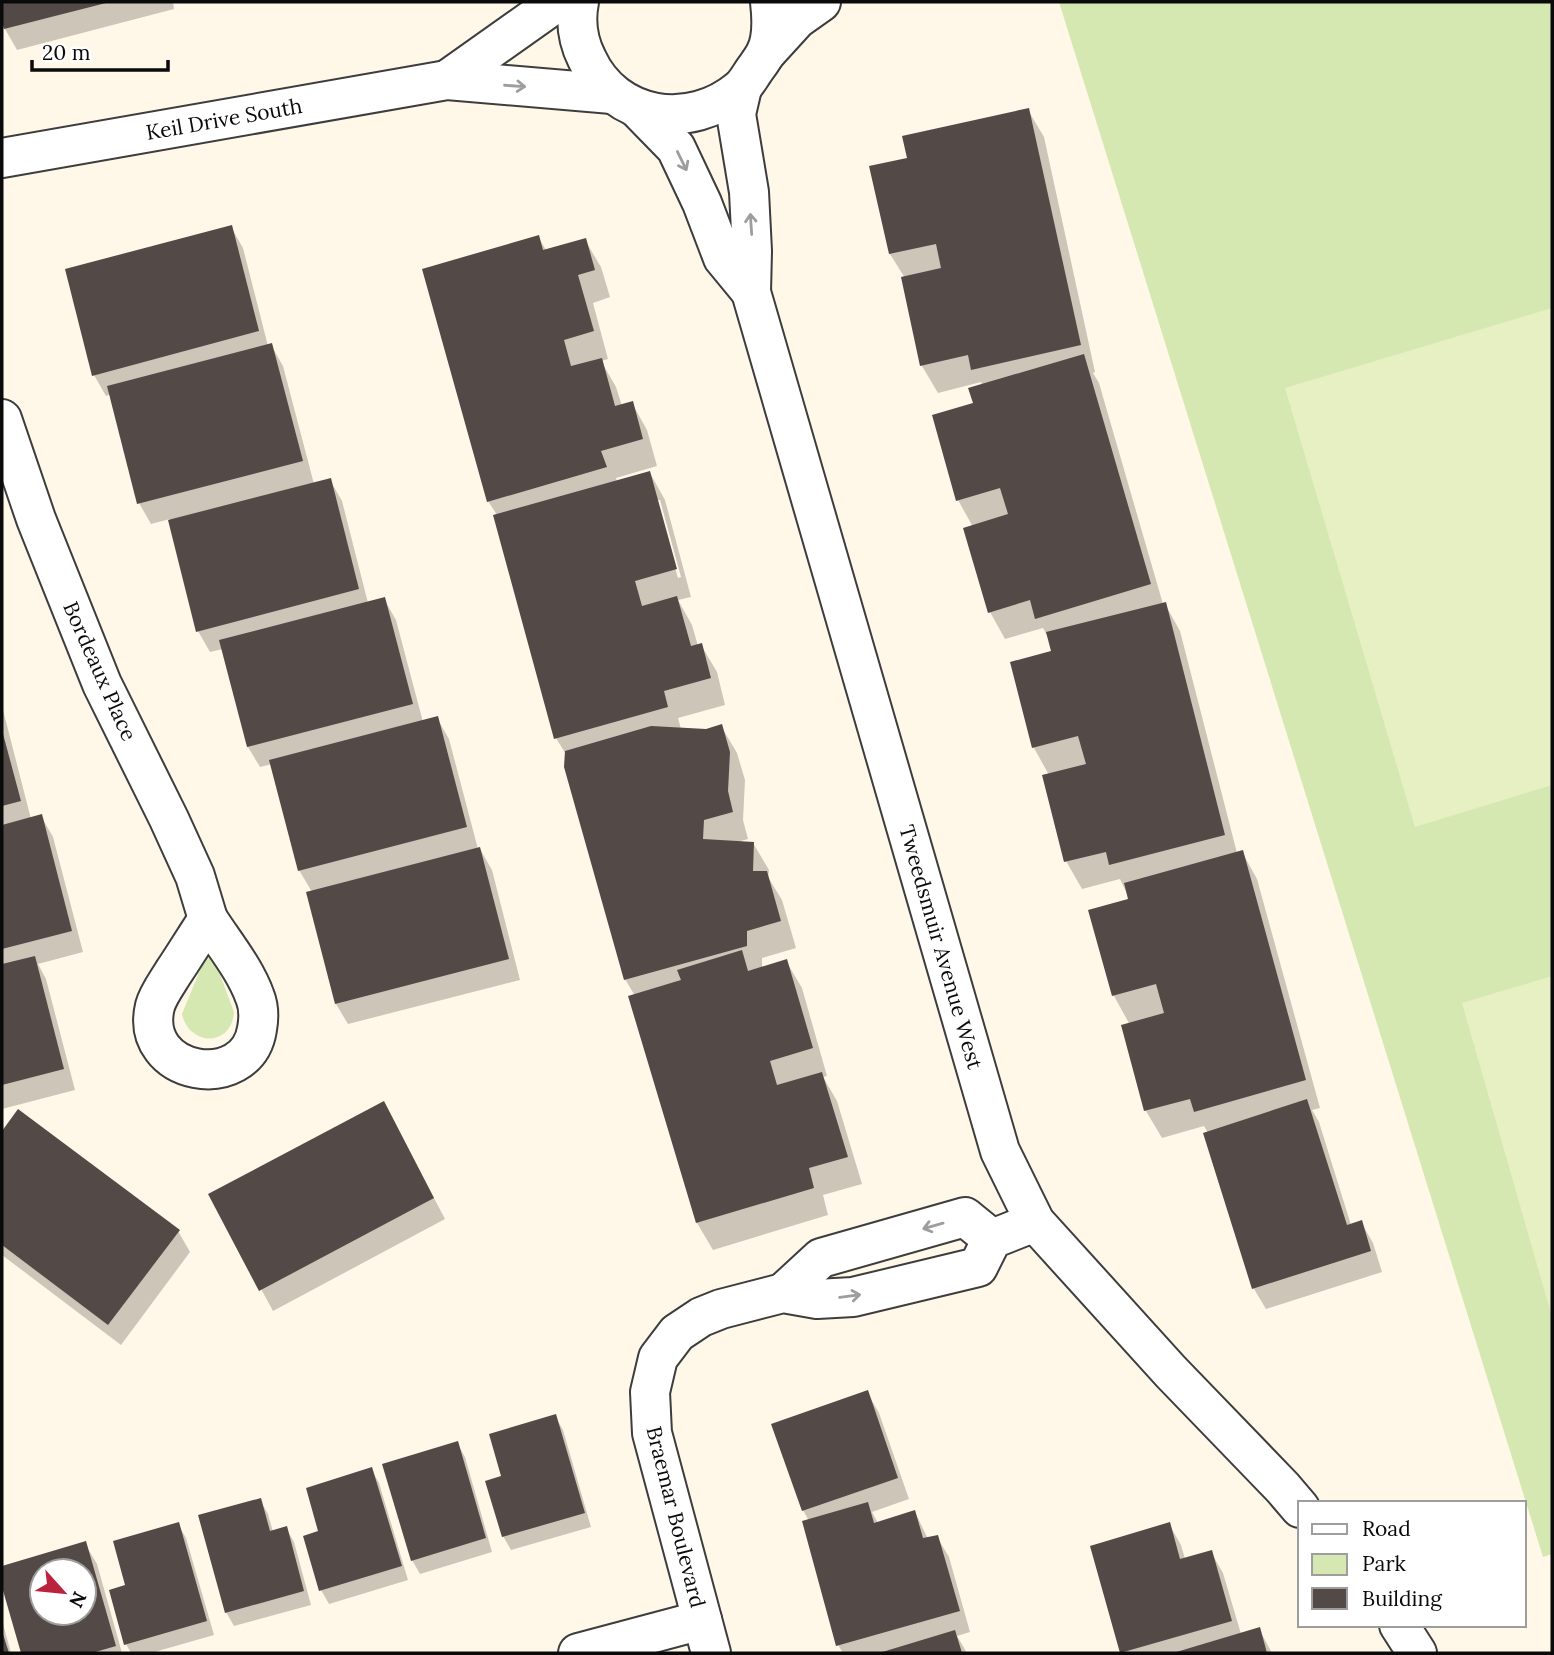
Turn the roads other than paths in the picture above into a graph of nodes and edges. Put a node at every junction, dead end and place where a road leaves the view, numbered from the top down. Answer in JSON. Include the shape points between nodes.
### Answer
{"nodes":[{"id":1,"x":557,"y":2,"type":"edge"},
{"id":2,"x":579,"y":2,"type":"edge"},
{"id":3,"x":770,"y":2,"type":"edge"},
{"id":4,"x":821,"y":2,"type":"edge"},
{"id":5,"x":766,"y":53,"type":"junction"},
{"id":6,"x":447,"y":80,"type":"junction"},
{"id":7,"x":742,"y":88,"type":"junction"},
{"id":8,"x":625,"y":101,"type":"junction"},
{"id":9,"x":2,"y":158,"type":"edge"},
{"id":10,"x":751,"y":292,"type":"junction"},
{"id":11,"x":2,"y":419,"type":"edge"},
{"id":12,"x":208,"y":919,"type":"dead end"},
{"id":13,"x":1035,"y":1222,"type":"junction"},
{"id":14,"x":992,"y":1239,"type":"junction"},
{"id":15,"x":783,"y":1293,"type":"junction"},
{"id":16,"x":1298,"y":1506,"type":"edge"},
{"id":17,"x":1400,"y":1627,"type":"edge"},
{"id":18,"x":707,"y":1637,"type":"edge"},
{"id":19,"x":578,"y":1653,"type":"edge"},
{"id":20,"x":1417,"y":1653,"type":"edge"}],
"edges":[{"from":1,"to":6,"type":"street","name":"Keil Drive South"},
{"from":2,"to":8,"type":"street","name":"Tweedsmuir Avenue West","via":[[580,44],[592,71]]},
{"from":3,"to":5,"type":"street"},
{"from":4,"to":5,"type":"street","via":[[797,19]]},
{"from":5,"to":7,"type":"street"},
{"from":6,"to":8,"type":"street","name":"Keil Drive South","one_way":true},
{"from":6,"to":9,"type":"street","name":"Keil Drive South"},
{"from":7,"to":8,"type":"street","name":"Keil Drive South","via":[[711,108],[675,116]]},
{"from":10,"to":7,"type":"street","name":"Tweedsmuir Avenue West","one_way":true,"via":[[749,192],[736,114]]},
{"from":8,"to":10,"type":"street","name":"Tweedsmuir Avenue West","one_way":true,"via":[[676,148],[723,258]]},
{"from":10,"to":13,"type":"street","name":"Tweedsmuir Avenue West","via":[[1000,1151]]},
{"from":11,"to":12,"type":"street","name":"Bordeaux Place","via":[[102,684],[195,876]]},
{"from":13,"to":14,"type":"street"},
{"from":13,"to":16,"type":"street","name":"Tweedsmuir Avenue West"},
{"from":15,"to":14,"type":"street","name":"Braemar Boulevard","one_way":true,"via":[[817,1299],[853,1297],[978,1267]]},
{"from":14,"to":15,"type":"street","name":"Braemar Boulevard","one_way":true,"via":[[965,1217],[821,1258]]},
{"from":15,"to":18,"type":"street","name":"Braemar Boulevard","via":[[701,1317],[677,1333],[655,1369],[650,1392],[652,1433]]},
{"from":17,"to":20,"type":"street"},
{"from":18,"to":19,"type":"street"}]}
